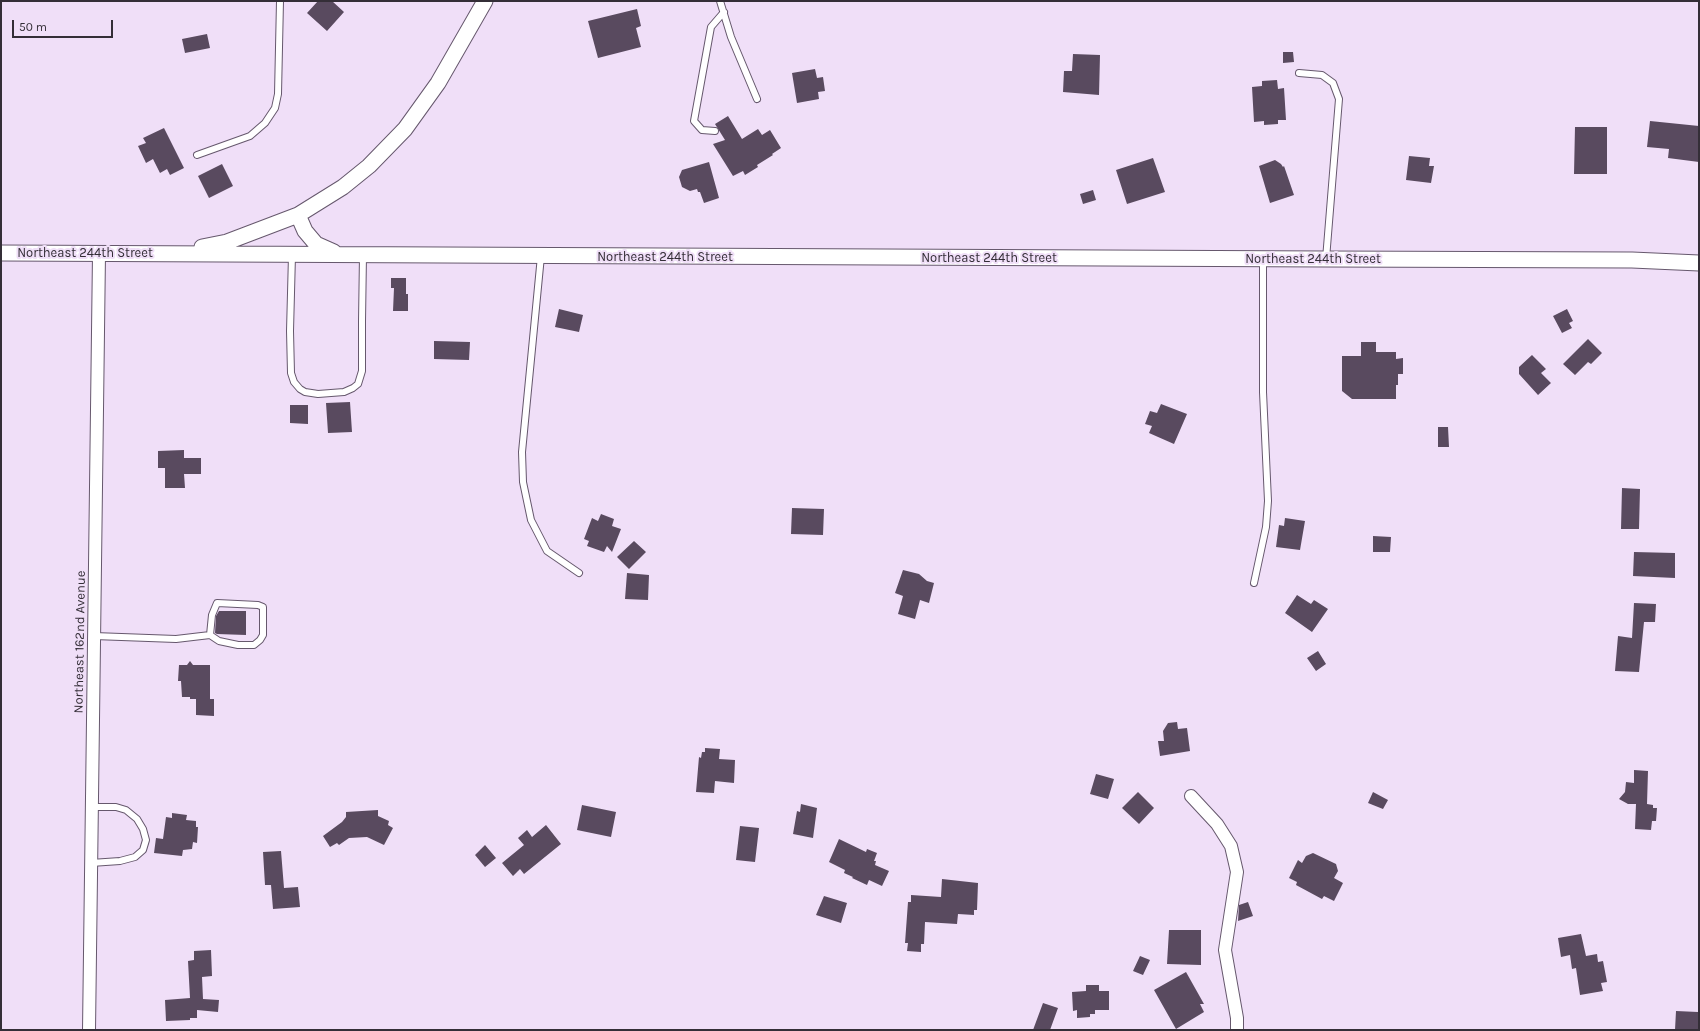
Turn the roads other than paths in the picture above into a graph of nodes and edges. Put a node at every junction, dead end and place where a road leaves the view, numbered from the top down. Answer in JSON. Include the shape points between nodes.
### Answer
{"nodes":[{"id":1,"x":280,"y":1,"type":"edge"},
{"id":2,"x":485,"y":1,"type":"edge"},
{"id":3,"x":720,"y":1,"type":"edge"},
{"id":4,"x":724,"y":12,"type":"junction"},
{"id":5,"x":1299,"y":73,"type":"dead end"},
{"id":6,"x":757,"y":99,"type":"dead end"},
{"id":7,"x":715,"y":131,"type":"dead end"},
{"id":8,"x":198,"y":155,"type":"dead end"},
{"id":9,"x":298,"y":215,"type":"junction"},
{"id":10,"x":1,"y":253,"type":"edge"},
{"id":11,"x":99,"y":254,"type":"junction"},
{"id":12,"x":170,"y":254,"type":"junction"},
{"id":13,"x":292,"y":254,"type":"junction"},
{"id":14,"x":340,"y":255,"type":"junction"},
{"id":15,"x":363,"y":255,"type":"junction"},
{"id":16,"x":541,"y":256,"type":"junction"},
{"id":17,"x":1263,"y":259,"type":"junction"},
{"id":18,"x":1326,"y":259,"type":"junction"},
{"id":19,"x":1699,"y":263,"type":"edge"},
{"id":20,"x":579,"y":573,"type":"dead end"},
{"id":21,"x":1254,"y":583,"type":"dead end"},
{"id":22,"x":210,"y":635,"type":"junction"},
{"id":23,"x":94,"y":636,"type":"junction"},
{"id":24,"x":1191,"y":796,"type":"dead end"},
{"id":25,"x":92,"y":807,"type":"junction"},
{"id":26,"x":91,"y":863,"type":"junction"},
{"id":27,"x":89,"y":1030,"type":"edge"},
{"id":28,"x":1237,"y":1030,"type":"edge"}],
"edges":[{"from":1,"to":8,"type":"lane","via":[[278,94],[275,108],[265,123],[250,136]]},
{"from":2,"to":9,"type":"street","via":[[438,83],[405,129],[369,166],[343,187]]},
{"from":3,"to":4,"type":"lane"},
{"from":4,"to":6,"type":"lane","via":[[731,37]]},
{"from":4,"to":7,"type":"lane","via":[[711,28],[694,121],[702,130]]},
{"from":5,"to":18,"type":"lane","via":[[1322,75],[1333,82],[1339,99]]},
{"from":9,"to":12,"type":"street","via":[[228,242]]},
{"from":9,"to":14,"type":"street","name":"Northeast 244th Street","via":[[305,231],[316,244]]},
{"from":10,"to":11,"type":"street","name":"Northeast 244th Street"},
{"from":11,"to":12,"type":"street","name":"Northeast 244th Street"},
{"from":11,"to":23,"type":"street","name":"Northeast 162nd Avenue"},
{"from":12,"to":13,"type":"street"},
{"from":13,"to":14,"type":"street"},
{"from":13,"to":15,"type":"lane","via":[[291,373],[300,389],[318,394],[344,392],[358,384],[362,371]]},
{"from":14,"to":15,"type":"street","name":"Northeast 244th Street"},
{"from":15,"to":16,"type":"street","name":"Northeast 244th Street"},
{"from":16,"to":17,"type":"street","name":"Northeast 244th Street"},
{"from":16,"to":20,"type":"lane","via":[[522,452],[523,482],[531,520],[547,551]]},
{"from":17,"to":18,"type":"street","name":"Northeast 244th Street"},
{"from":17,"to":21,"type":"lane","via":[[1263,392],[1268,501],[1266,527]]},
{"from":18,"to":19,"type":"street","name":"Northeast 244th Street","via":[[1632,260]]},
{"from":22,"to":22,"type":"lane","via":[[219,641],[238,646],[254,645],[263,635],[263,607],[217,603],[212,615]]},
{"from":22,"to":23,"type":"lane","via":[[176,639]]},
{"from":23,"to":25,"type":"street","name":"Northeast 162nd Avenue"},
{"from":24,"to":28,"type":"street","via":[[1217,824],[1231,846],[1237,872],[1225,950]]},
{"from":25,"to":26,"type":"street","name":"Northeast 162nd Avenue"},
{"from":25,"to":26,"type":"lane","via":[[116,807],[126,810],[137,818],[146,840],[143,850],[135,857]]},
{"from":26,"to":27,"type":"street","name":"Northeast 162nd Avenue"}]}
